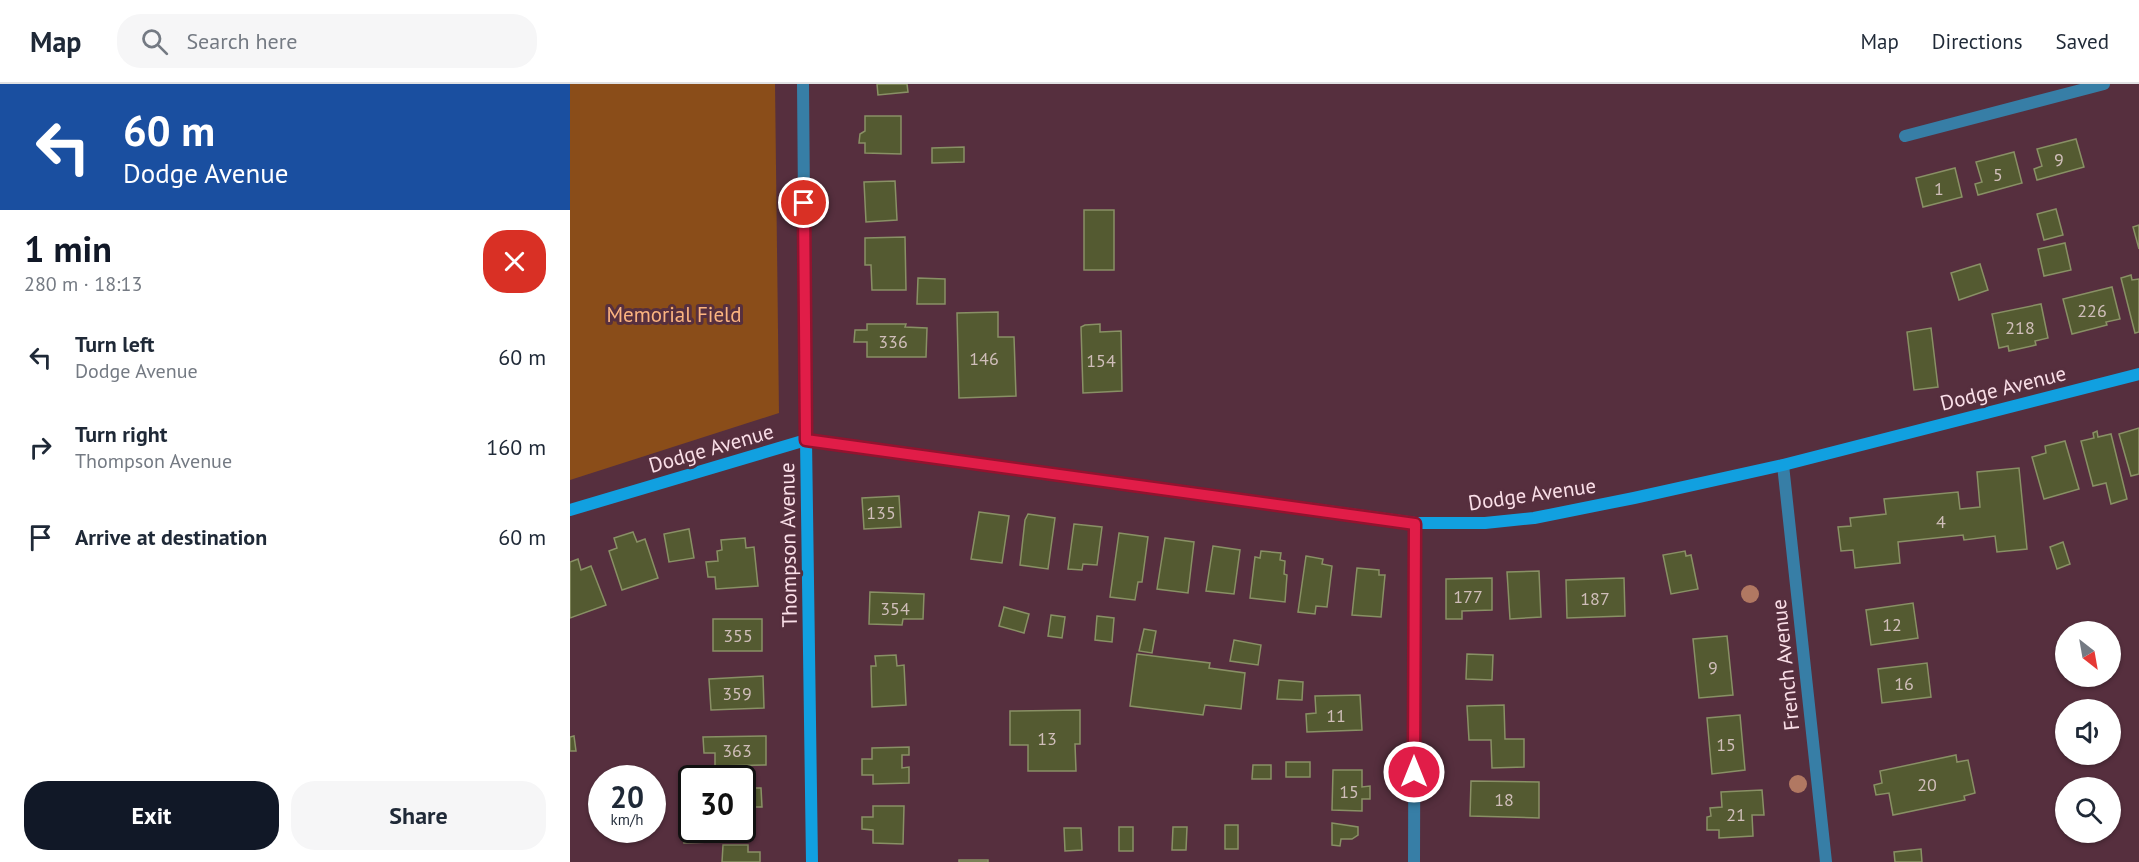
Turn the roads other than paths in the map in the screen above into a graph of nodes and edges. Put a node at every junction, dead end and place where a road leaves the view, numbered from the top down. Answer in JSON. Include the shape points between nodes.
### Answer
{"nodes":[{"id":1,"x":803,"y":84,"type":"edge"},
{"id":2,"x":2104,"y":84,"type":"edge"},
{"id":3,"x":1905,"y":136,"type":"dead end"},
{"id":4,"x":2139,"y":374,"type":"edge"},
{"id":5,"x":806,"y":440,"type":"junction"},
{"id":6,"x":1783,"y":465,"type":"junction"},
{"id":7,"x":570,"y":510,"type":"edge"},
{"id":8,"x":1415,"y":524,"type":"junction"},
{"id":9,"x":812,"y":862,"type":"edge"},
{"id":10,"x":1414,"y":862,"type":"edge"},
{"id":11,"x":1826,"y":862,"type":"edge"}],
"edges":[{"from":1,"to":5,"type":"street","name":"Thompson Avenue"},
{"from":2,"to":3,"type":"street"},
{"from":4,"to":6,"type":"main road","name":"Dodge Avenue"},
{"from":5,"to":7,"type":"main road","name":"Dodge Avenue"},
{"from":5,"to":8,"type":"main road","name":"Dodge Avenue"},
{"from":5,"to":9,"type":"main road","name":"Thompson Avenue"},
{"from":6,"to":8,"type":"main road","name":"Dodge Avenue","via":[[1534,518]]},
{"from":6,"to":11,"type":"street","name":"French Avenue"},
{"from":8,"to":10,"type":"street"}]}
